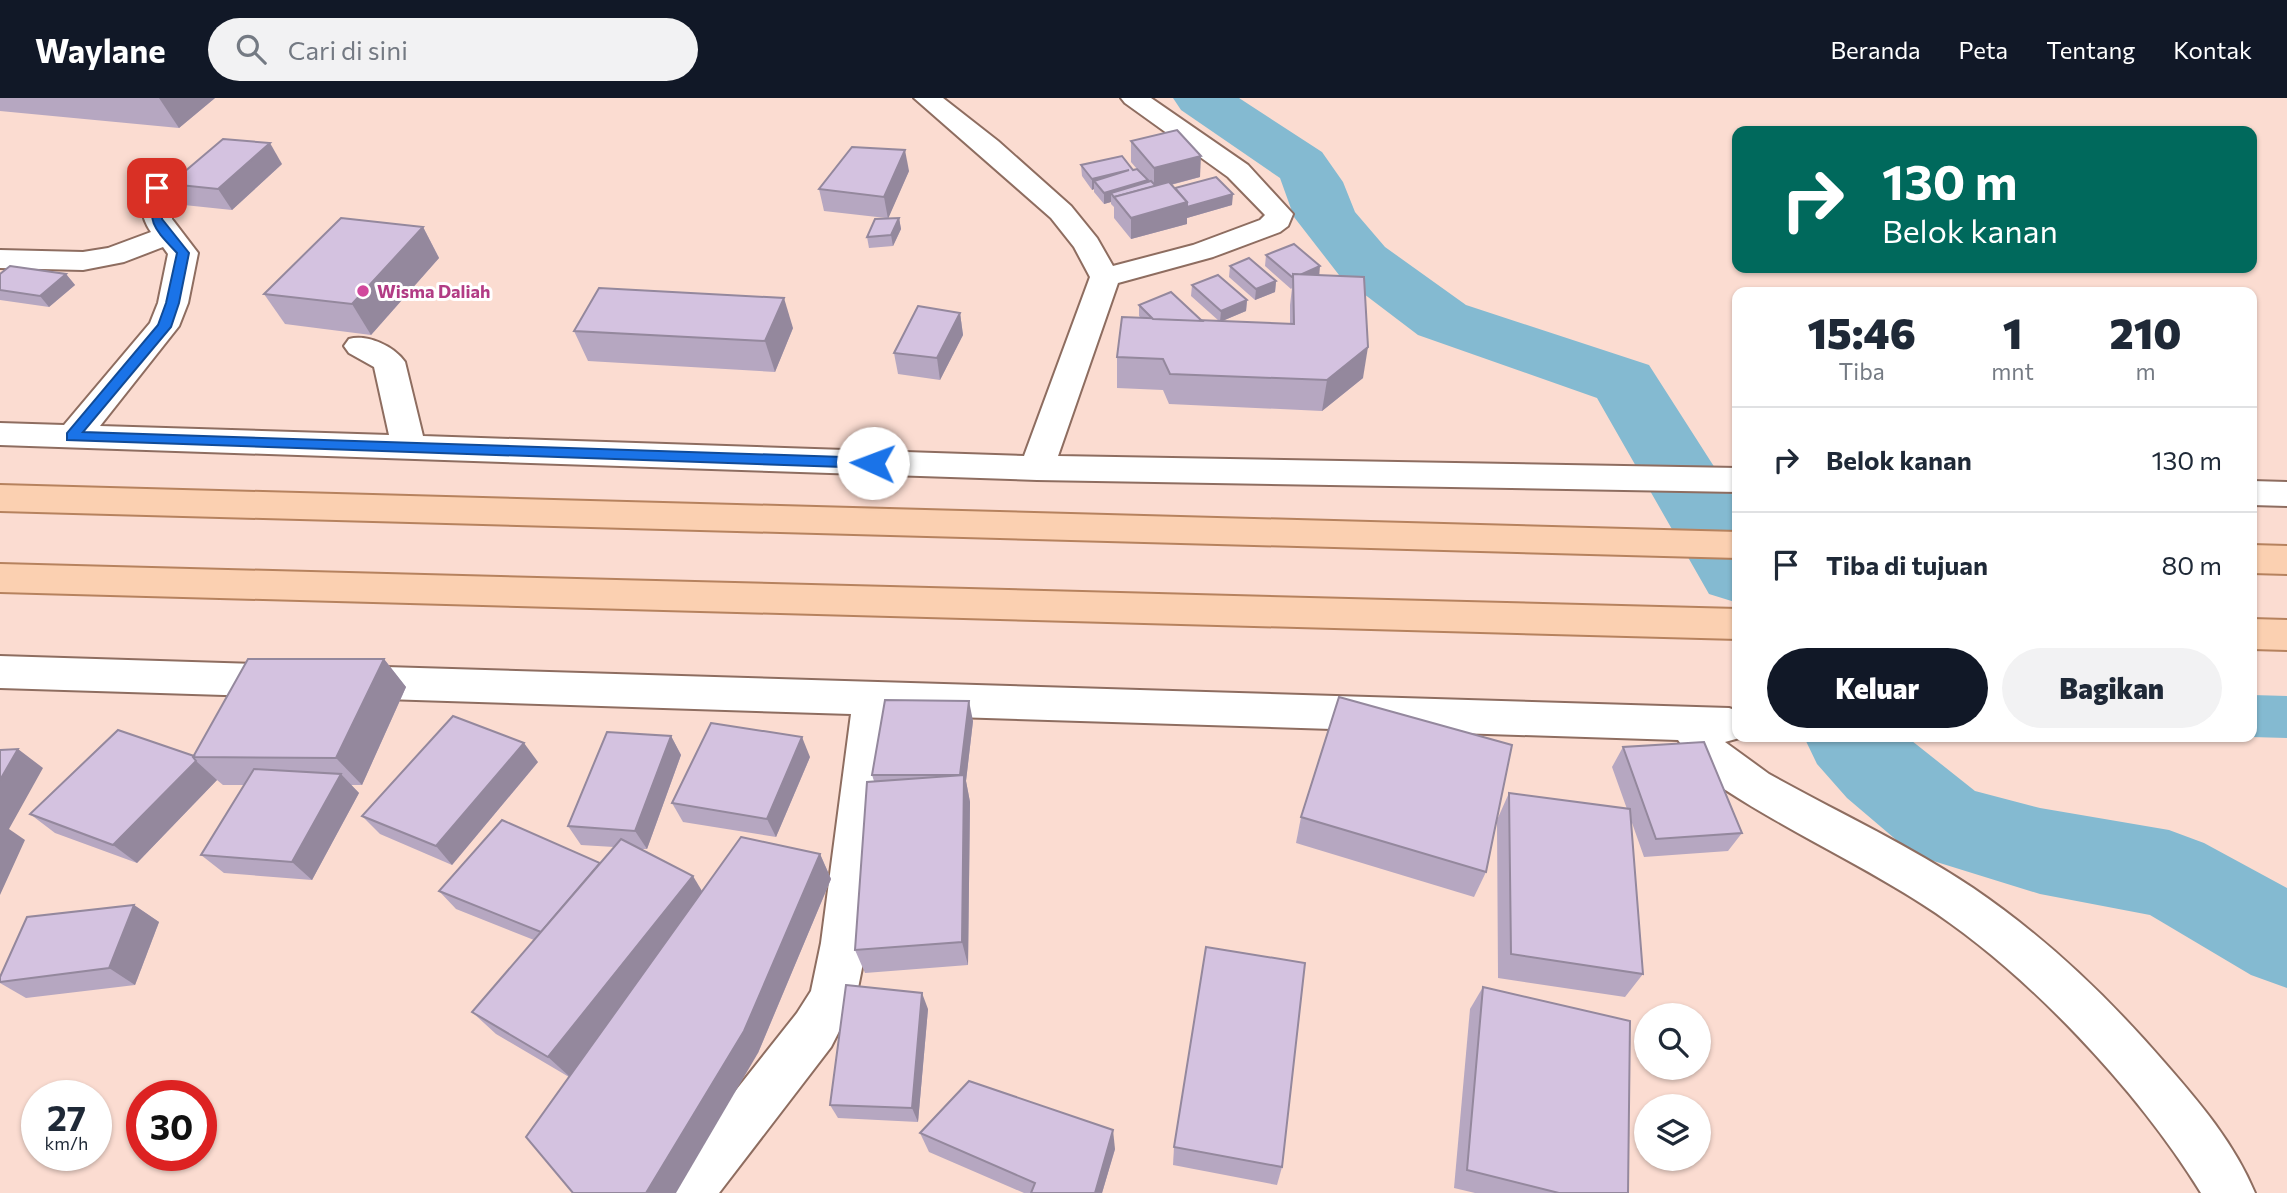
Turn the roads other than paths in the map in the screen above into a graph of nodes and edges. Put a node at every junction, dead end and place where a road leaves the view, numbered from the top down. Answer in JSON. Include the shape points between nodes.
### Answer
{"nodes":[{"id":1,"x":927,"y":98,"type":"edge"},
{"id":2,"x":1134,"y":98,"type":"edge"},
{"id":3,"x":157,"y":188,"type":"dead end"},
{"id":4,"x":168,"y":235,"type":"junction"},
{"id":5,"x":0,"y":259,"type":"edge"},
{"id":6,"x":1105,"y":277,"type":"junction"},
{"id":7,"x":360,"y":346,"type":"dead end"},
{"id":8,"x":0,"y":434,"type":"edge"},
{"id":9,"x":72,"y":437,"type":"junction"},
{"id":10,"x":409,"y":448,"type":"junction"},
{"id":11,"x":1037,"y":468,"type":"junction"},
{"id":12,"x":1727,"y":480,"type":"edge"},
{"id":13,"x":2257,"y":493,"type":"edge"},
{"id":14,"x":2287,"y":494,"type":"edge"},
{"id":15,"x":0,"y":498,"type":"edge"},
{"id":16,"x":1732,"y":545,"type":"edge"},
{"id":17,"x":2257,"y":559,"type":"edge"},
{"id":18,"x":2287,"y":559,"type":"edge"},
{"id":19,"x":0,"y":578,"type":"edge"},
{"id":20,"x":1732,"y":624,"type":"edge"},
{"id":21,"x":2257,"y":634,"type":"edge"},
{"id":22,"x":2287,"y":635,"type":"edge"},
{"id":23,"x":0,"y":672,"type":"edge"},
{"id":24,"x":873,"y":697,"type":"junction"},
{"id":25,"x":687,"y":1193,"type":"edge"},
{"id":26,"x":2229,"y":1193,"type":"edge"}],
"edges":[{"from":1,"to":6,"type":"street","via":[[1061,212],[1087,244]]},
{"from":2,"to":6,"type":"street","via":[[1238,171],[1279,214],[1270,226],[1214,247]]},
{"from":3,"to":4,"type":"street","via":[[156,219]]},
{"from":4,"to":5,"type":"street","via":[[114,256],[83,261]]},
{"from":4,"to":9,"type":"street","via":[[183,253],[164,327]]},
{"from":6,"to":11,"type":"street"},
{"from":7,"to":10,"type":"street","via":[[389,362]]},
{"from":8,"to":9,"type":"street"},
{"from":9,"to":10,"type":"street"},
{"from":10,"to":11,"type":"street"},
{"from":11,"to":12,"type":"street"},
{"from":13,"to":14,"type":"street"},
{"from":15,"to":16,"type":"main road"},
{"from":17,"to":18,"type":"main road"},
{"from":19,"to":20,"type":"main road"},
{"from":21,"to":22,"type":"main road"},
{"from":23,"to":24,"type":"street"},
{"from":24,"to":25,"type":"street","via":[[844,943],[833,998],[814,1030]]},
{"from":24,"to":26,"type":"street","via":[[1709,724],[1697,740],[1736,776],[1954,900],[2022,949],[2095,1021],[2174,1111]]}]}
